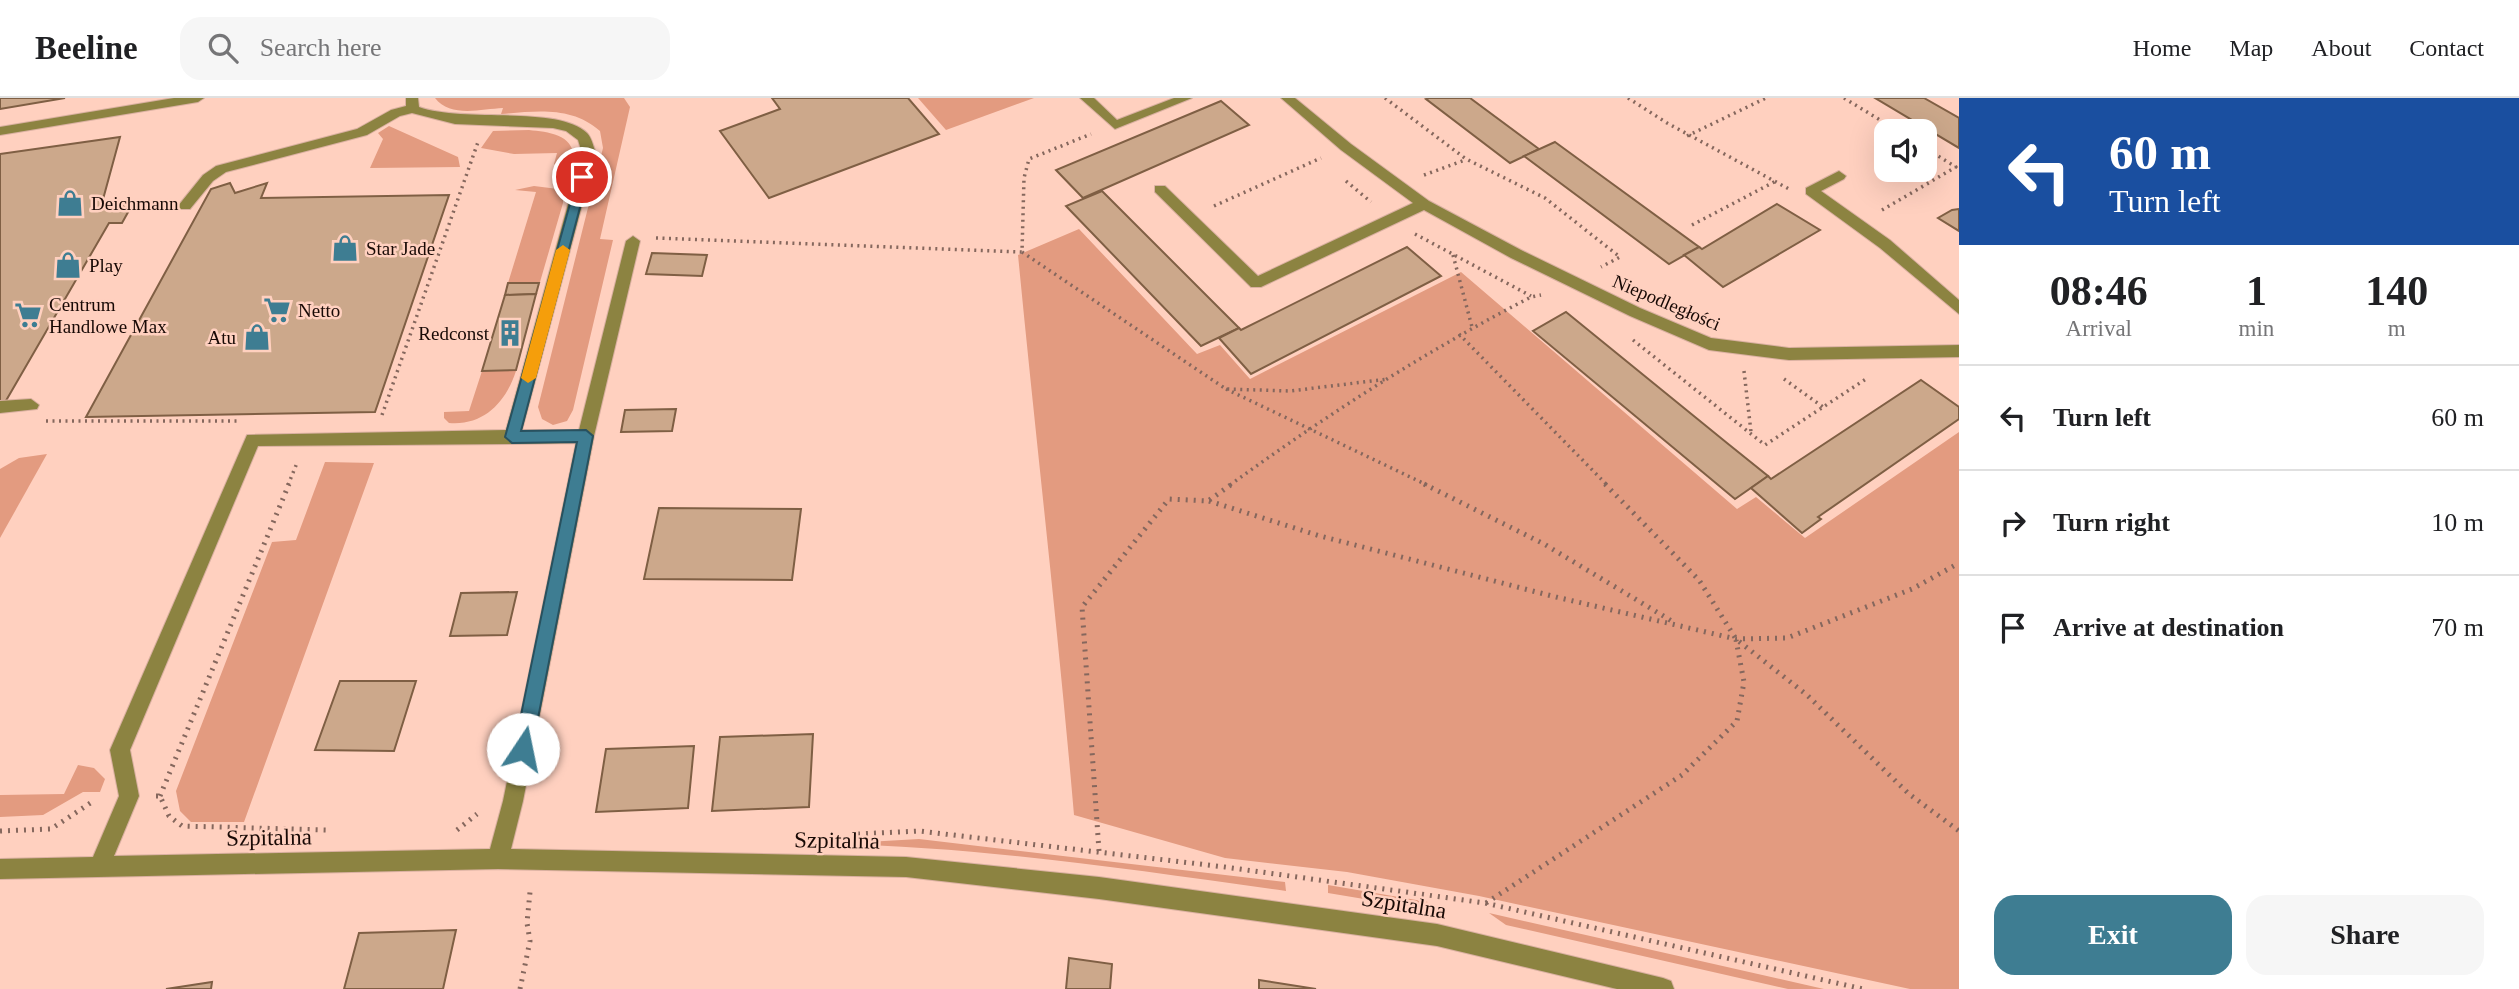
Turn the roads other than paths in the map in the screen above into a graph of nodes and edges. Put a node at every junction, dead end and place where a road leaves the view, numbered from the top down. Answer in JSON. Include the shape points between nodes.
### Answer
{"nodes":[{"id":1,"x":198,"y":98,"type":"edge"},
{"id":2,"x":1086,"y":98,"type":"edge"},
{"id":3,"x":1186,"y":98,"type":"edge"},
{"id":4,"x":1287,"y":98,"type":"edge"},
{"id":5,"x":412,"y":102,"type":"edge"},
{"id":6,"x":0,"y":131,"type":"edge"},
{"id":7,"x":1839,"y":176,"type":"dead end"},
{"id":8,"x":1160,"y":189,"type":"dead end"},
{"id":9,"x":1424,"y":204,"type":"junction"},
{"id":10,"x":185,"y":206,"type":"dead end"},
{"id":11,"x":633,"y":241,"type":"road end"},
{"id":12,"x":1959,"y":308,"type":"edge"},
{"id":13,"x":1959,"y":352,"type":"edge"},
{"id":14,"x":0,"y":407,"type":"edge"},
{"id":15,"x":33,"y":411,"type":"road end"},
{"id":16,"x":586,"y":436,"type":"junction"},
{"id":17,"x":512,"y":437,"type":"junction"},
{"id":18,"x":498,"y":859,"type":"junction"},
{"id":19,"x":99,"y":868,"type":"junction"},
{"id":20,"x":0,"y":869,"type":"edge"},
{"id":21,"x":1663,"y":989,"type":"edge"}],
"edges":[{"from":1,"to":6,"type":"street"},
{"from":2,"to":3,"type":"street","via":[[1115,125]]},
{"from":4,"to":9,"type":"street","name":"Niepodległości"},
{"from":5,"to":10,"type":"street","via":[[362,132],[221,169],[208,177]]},
{"from":5,"to":17,"type":"street","via":[[429,118],[449,121],[563,124],[583,136],[589,153]]},
{"from":7,"to":12,"type":"street","via":[[1811,191],[1858,223]]},
{"from":8,"to":9,"type":"street","via":[[1256,283]]},
{"from":9,"to":13,"type":"street","name":"Niepodległości","via":[[1709,344],[1789,354]]},
{"from":11,"to":16,"type":"street"},
{"from":14,"to":15,"type":"street"},
{"from":16,"to":17,"type":"street"},
{"from":16,"to":18,"type":"street"},
{"from":17,"to":19,"type":"street","via":[[253,440],[120,750],[129,796]]},
{"from":18,"to":19,"type":"street","name":"Szpitalna"},
{"from":18,"to":21,"type":"street","name":"Szpitalna","via":[[906,867],[1099,888],[1437,935]]},
{"from":19,"to":20,"type":"street","name":"Szpitalna"}]}
